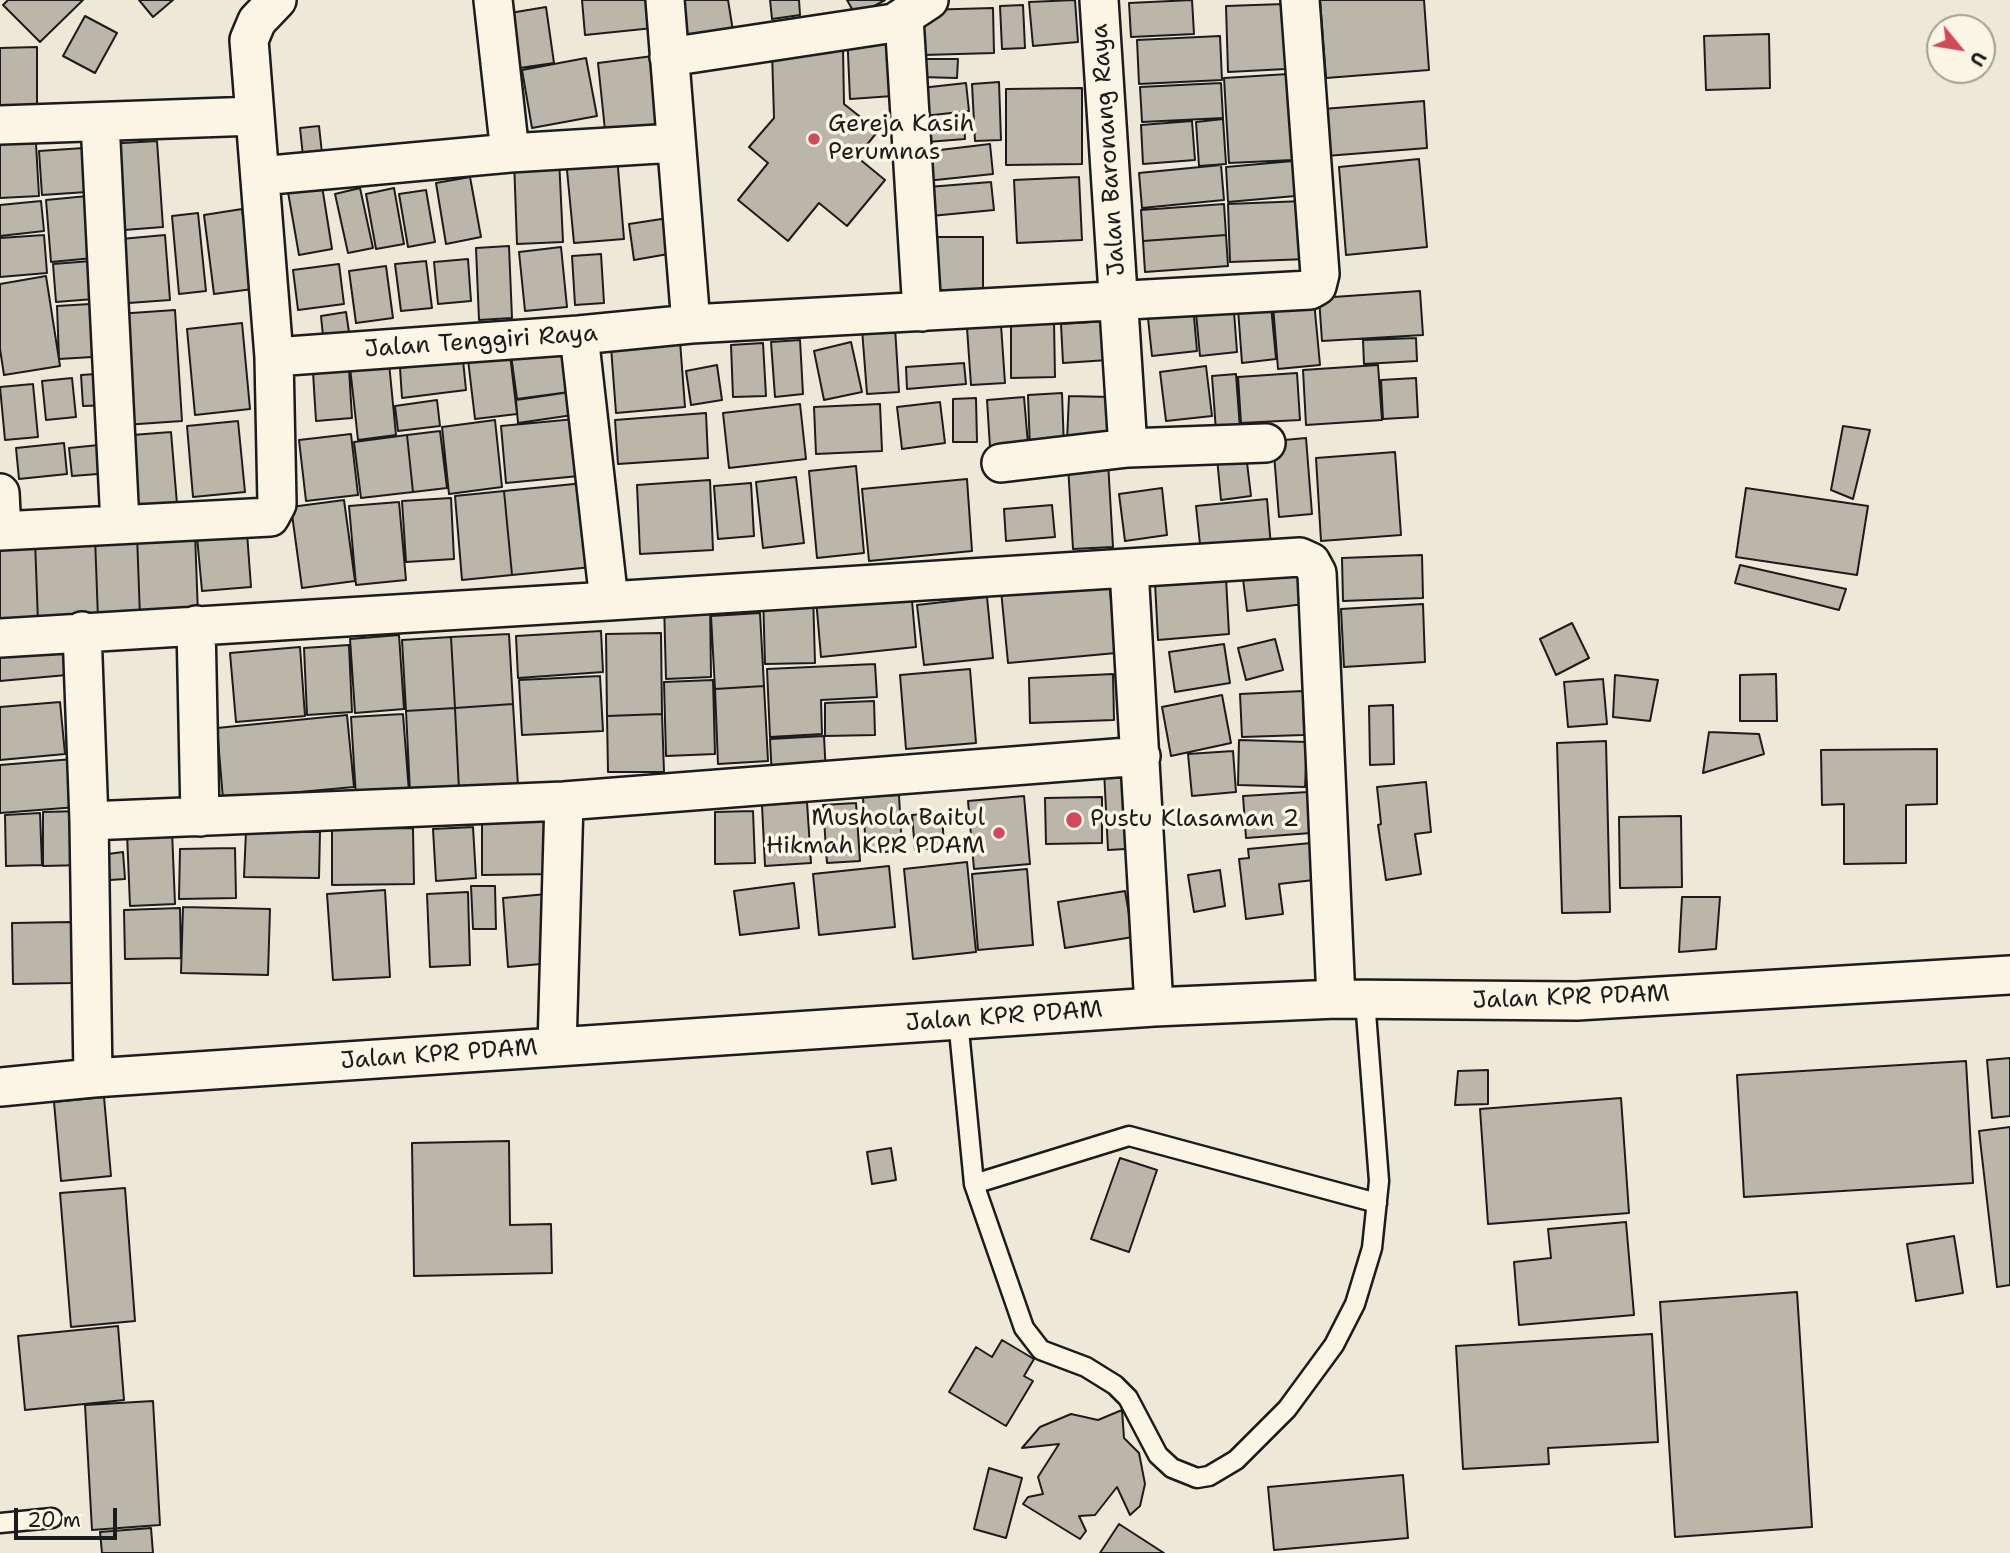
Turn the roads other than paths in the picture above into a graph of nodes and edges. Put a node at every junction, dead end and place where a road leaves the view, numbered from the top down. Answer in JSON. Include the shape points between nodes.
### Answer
{"nodes":[{"id":1,"x":493,"y":0,"type":"edge"},
{"id":2,"x":665,"y":0,"type":"edge"},
{"id":3,"x":1099,"y":0,"type":"edge"},
{"id":4,"x":1300,"y":0,"type":"edge"},
{"id":5,"x":265,"y":4,"type":"edge"},
{"id":6,"x":916,"y":9,"type":"edge"},
{"id":7,"x":669,"y":57,"type":"junction"},
{"id":8,"x":255,"y":116,"type":"junction"},
{"id":9,"x":100,"y":122,"type":"junction"},
{"id":10,"x":0,"y":125,"type":"edge"},
{"id":11,"x":675,"y":143,"type":"junction"},
{"id":12,"x":510,"y":153,"type":"junction"},
{"id":13,"x":260,"y":176,"type":"junction"},
{"id":14,"x":1119,"y":301,"type":"junction"},
{"id":15,"x":922,"y":312,"type":"junction"},
{"id":16,"x":691,"y":324,"type":"junction"},
{"id":17,"x":579,"y":335,"type":"junction"},
{"id":18,"x":274,"y":357,"type":"junction"},
{"id":19,"x":1266,"y":443,"type":"dead end"},
{"id":20,"x":1128,"y":448,"type":"junction"},
{"id":21,"x":1001,"y":463,"type":"dead end"},
{"id":22,"x":0,"y":493,"type":"edge"},
{"id":23,"x":120,"y":524,"type":"junction"},
{"id":24,"x":1,"y":531,"type":"edge"},
{"id":25,"x":1129,"y":569,"type":"junction"},
{"id":26,"x":609,"y":601,"type":"junction"},
{"id":27,"x":196,"y":625,"type":"junction"},
{"id":28,"x":82,"y":631,"type":"junction"},
{"id":29,"x":0,"y":638,"type":"edge"},
{"id":30,"x":1141,"y":756,"type":"junction"},
{"id":31,"x":564,"y":802,"type":"junction"},
{"id":32,"x":200,"y":817,"type":"junction"},
{"id":33,"x":89,"y":821,"type":"junction"},
{"id":34,"x":2010,"y":975,"type":"edge"},
{"id":35,"x":1351,"y":1000,"type":"junction"},
{"id":36,"x":1154,"y":1007,"type":"junction"},
{"id":37,"x":958,"y":1020,"type":"junction"},
{"id":38,"x":557,"y":1047,"type":"junction"},
{"id":39,"x":93,"y":1078,"type":"junction"},
{"id":40,"x":0,"y":1087,"type":"edge"},
{"id":41,"x":974,"y":1184,"type":"junction"},
{"id":42,"x":1377,"y":1203,"type":"junction"},
{"id":43,"x":52,"y":1518,"type":"dead end"},
{"id":44,"x":0,"y":1523,"type":"edge"}],
"edges":[{"from":1,"to":12,"type":"street"},
{"from":2,"to":7,"type":"street"},
{"from":3,"to":14,"type":"street","name":"Jalan Baronang Raya"},
{"from":4,"to":14,"type":"street","name":"Jalan Tenggiri Raya","via":[[1319,260],[1317,286]]},
{"from":5,"to":8,"type":"street","via":[[249,40]]},
{"from":6,"to":7,"type":"street","via":[[894,23]]},
{"from":6,"to":15,"type":"street"},
{"from":7,"to":11,"type":"street"},
{"from":8,"to":9,"type":"street"},
{"from":8,"to":13,"type":"street"},
{"from":9,"to":10,"type":"street"},
{"from":9,"to":23,"type":"street"},
{"from":11,"to":12,"type":"street"},
{"from":11,"to":16,"type":"street"},
{"from":12,"to":13,"type":"street"},
{"from":13,"to":18,"type":"street"},
{"from":14,"to":15,"type":"street","name":"Jalan Tenggiri Raya"},
{"from":14,"to":20,"type":"street","name":"Jalan Baronang Raya"},
{"from":15,"to":16,"type":"street","name":"Jalan Tenggiri Raya"},
{"from":16,"to":17,"type":"street","name":"Jalan Tenggiri Raya"},
{"from":17,"to":18,"type":"street","name":"Jalan Tenggiri Raya"},
{"from":17,"to":26,"type":"street"},
{"from":18,"to":23,"type":"street","via":[[277,504],[273,515]]},
{"from":19,"to":20,"type":"street"},
{"from":20,"to":21,"type":"street"},
{"from":22,"to":24,"type":"street"},
{"from":23,"to":24,"type":"street"},
{"from":25,"to":26,"type":"street"},
{"from":25,"to":30,"type":"street"},
{"from":25,"to":35,"type":"street","via":[[1300,557],[1311,562],[1317,573]]},
{"from":26,"to":27,"type":"street"},
{"from":27,"to":28,"type":"street"},
{"from":27,"to":32,"type":"street"},
{"from":28,"to":29,"type":"street"},
{"from":28,"to":33,"type":"street"},
{"from":30,"to":31,"type":"street"},
{"from":30,"to":36,"type":"street"},
{"from":31,"to":32,"type":"street"},
{"from":31,"to":38,"type":"street"},
{"from":32,"to":33,"type":"street"},
{"from":33,"to":39,"type":"street"},
{"from":34,"to":35,"type":"street","name":"Jalan KPR PDAM","via":[[1577,1001]]},
{"from":35,"to":36,"type":"street","name":"Jalan KPR PDAM"},
{"from":35,"to":42,"type":"lane","via":[[1379,1181]]},
{"from":36,"to":37,"type":"street","name":"Jalan KPR PDAM"},
{"from":37,"to":38,"type":"street","name":"Jalan KPR PDAM"},
{"from":37,"to":41,"type":"lane"},
{"from":38,"to":39,"type":"street","name":"Jalan KPR PDAM"},
{"from":39,"to":40,"type":"street","name":"Jalan KPR PDAM"},
{"from":41,"to":42,"type":"lane","via":[[1129,1136]]},
{"from":41,"to":42,"type":"lane","via":[[1024,1328],[1032,1339],[1049,1354],[1086,1367],[1115,1385],[1128,1398],[1158,1455],[1172,1468],[1197,1478],[1236,1460],[1287,1409],[1334,1345],[1355,1304],[1372,1248]]},
{"from":43,"to":44,"type":"lane"}]}
